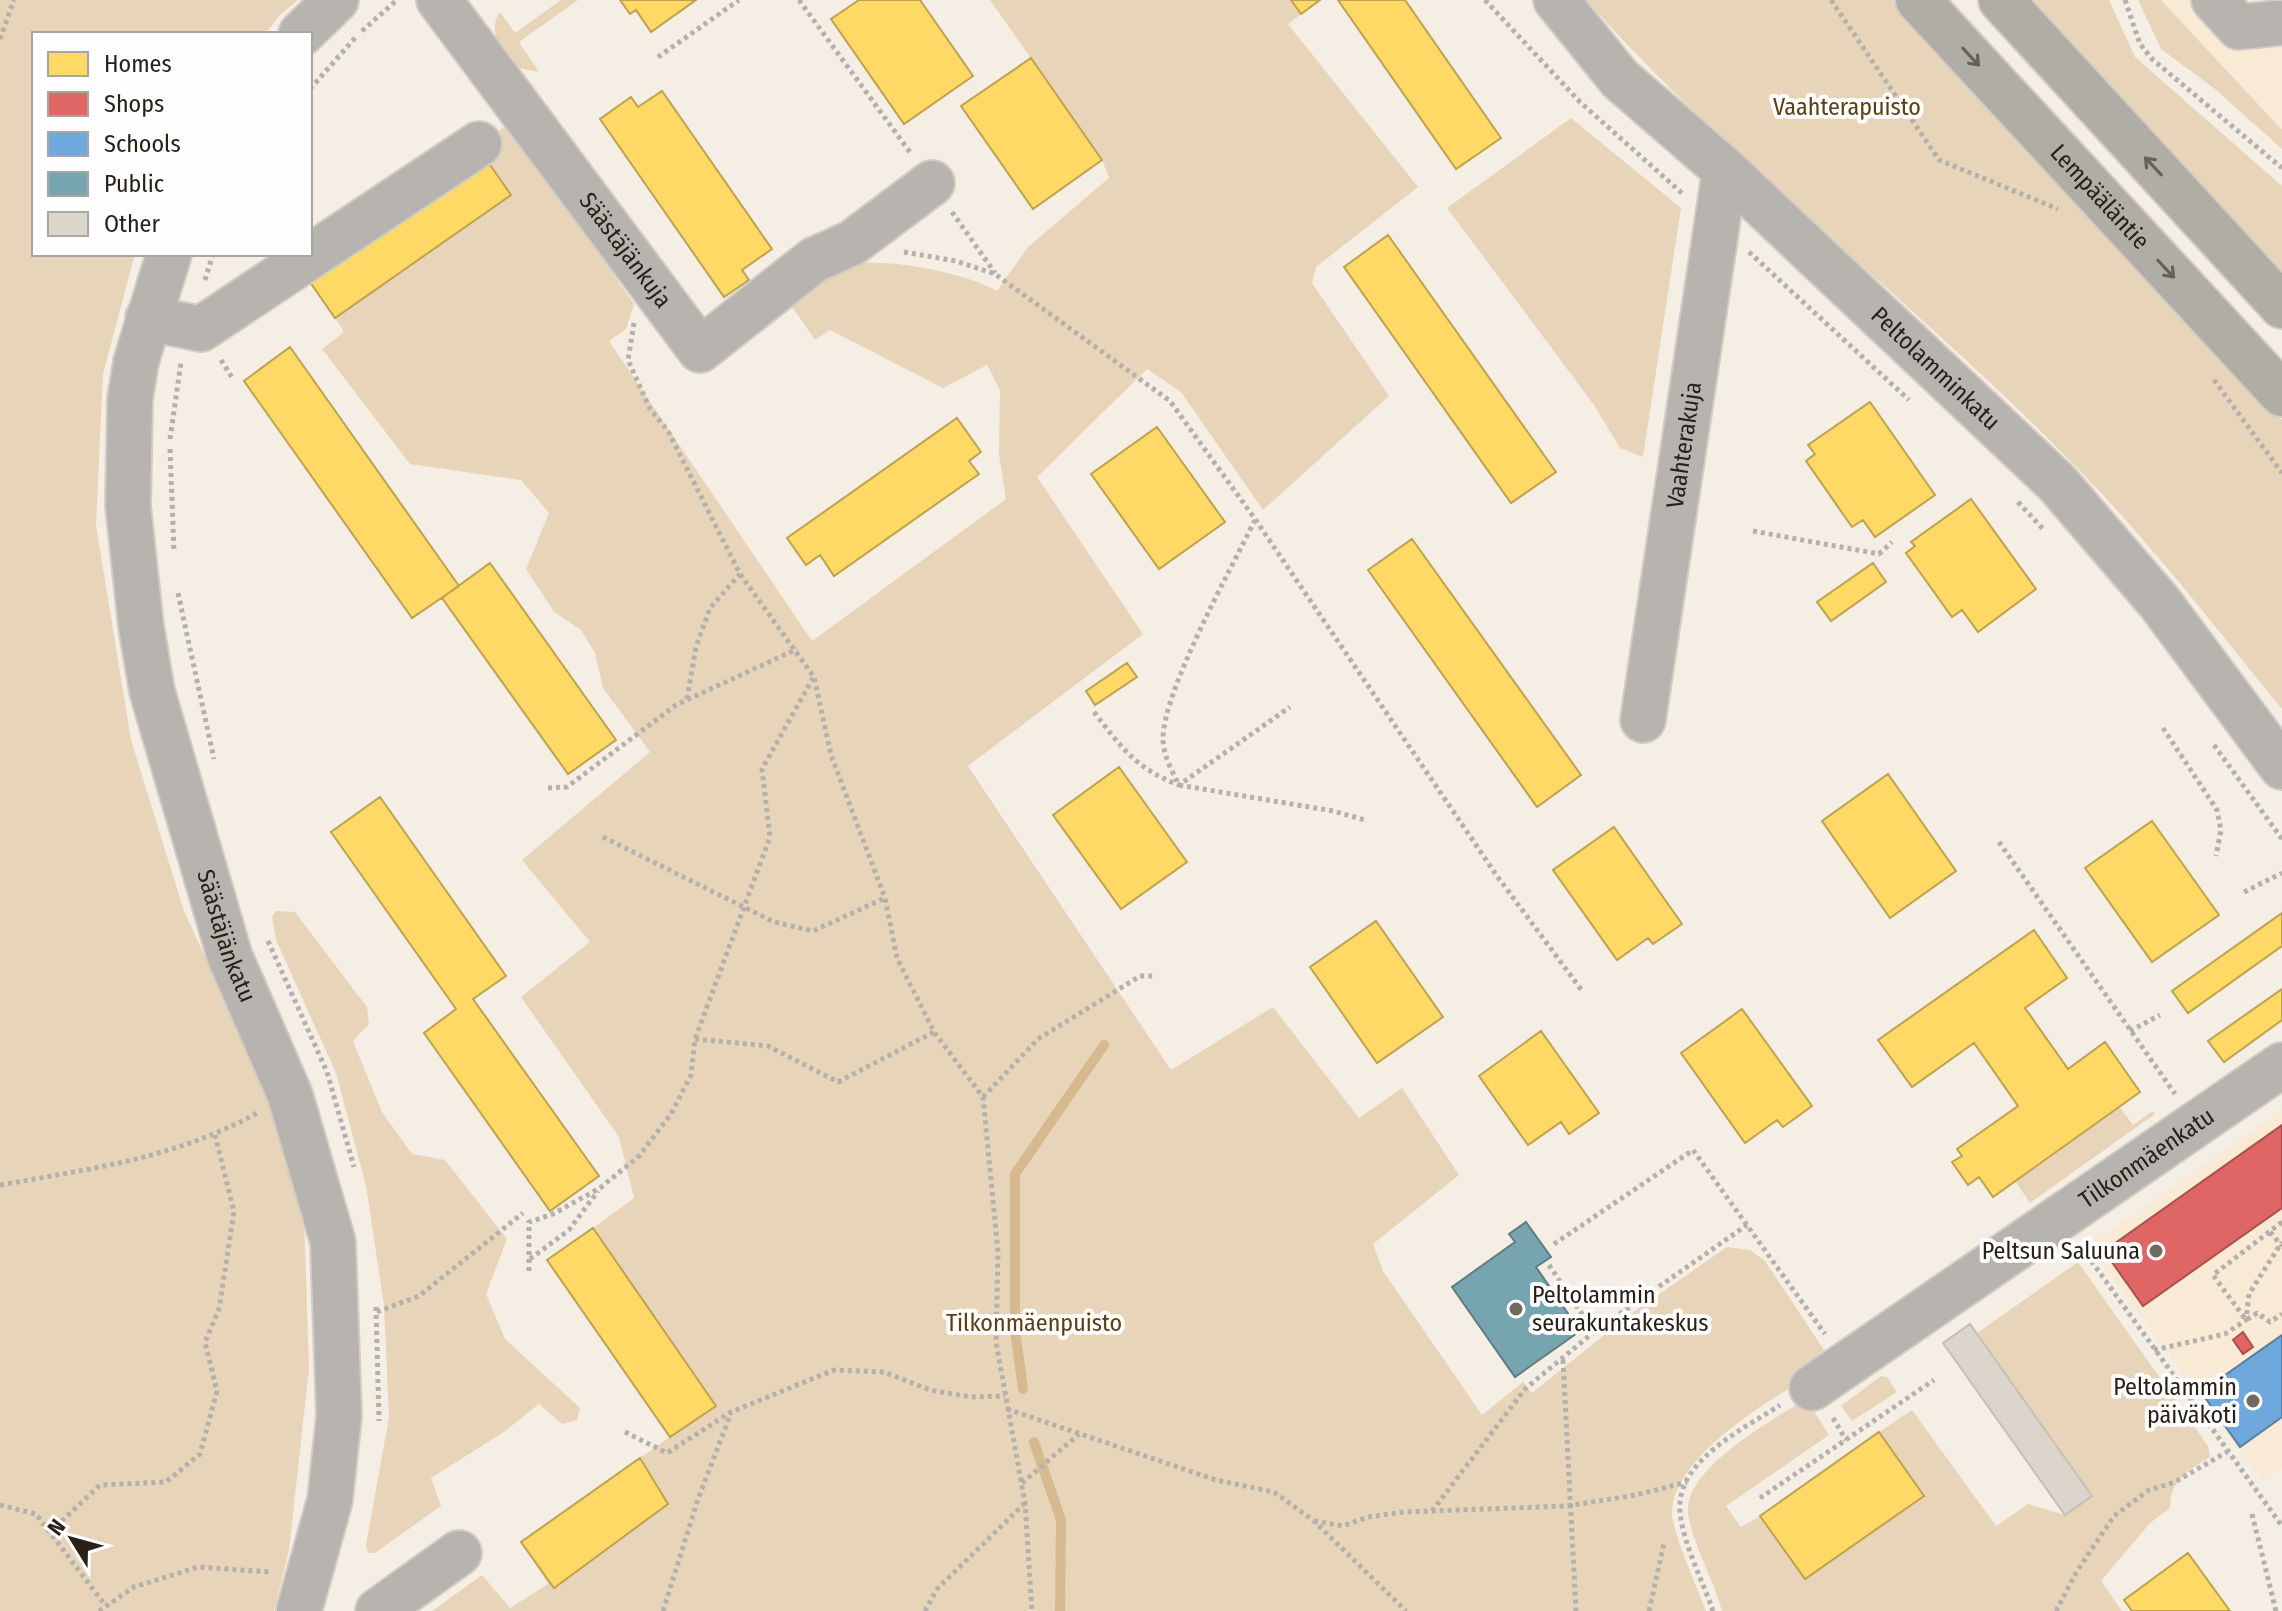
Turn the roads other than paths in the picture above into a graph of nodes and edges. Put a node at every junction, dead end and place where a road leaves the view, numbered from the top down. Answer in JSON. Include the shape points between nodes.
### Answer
{"nodes":[{"id":1,"x":336,"y":0,"type":"edge"},
{"id":2,"x":439,"y":0,"type":"edge"},
{"id":3,"x":1556,"y":0,"type":"edge"},
{"id":4,"x":1918,"y":0,"type":"edge"},
{"id":5,"x":2001,"y":0,"type":"edge"},
{"id":6,"x":2214,"y":0,"type":"edge"},
{"id":7,"x":2278,"y":23,"type":"dead end"},
{"id":8,"x":303,"y":32,"type":"edge"},
{"id":9,"x":479,"y":144,"type":"dead end"},
{"id":10,"x":1725,"y":170,"type":"junction"},
{"id":11,"x":932,"y":183,"type":"road end"},
{"id":12,"x":312,"y":250,"type":"edge"},
{"id":13,"x":169,"y":256,"type":"edge"},
{"id":14,"x":303,"y":256,"type":"edge"},
{"id":15,"x":2282,"y":306,"type":"edge"},
{"id":16,"x":187,"y":330,"type":"junction"},
{"id":17,"x":2282,"y":394,"type":"edge"},
{"id":18,"x":1643,"y":720,"type":"dead end"},
{"id":19,"x":2282,"y":767,"type":"edge"},
{"id":20,"x":2282,"y":1065,"type":"edge"},
{"id":21,"x":1819,"y":1398,"type":"road end"},
{"id":22,"x":459,"y":1553,"type":"dead end"},
{"id":23,"x":304,"y":1592,"type":"edge"},
{"id":24,"x":378,"y":1611,"type":"edge"}],
"edges":[{"from":1,"to":8,"type":"street"},
{"from":2,"to":11,"type":"street","name":"Säästäjänkuja","via":[[700,350],[814,260],[852,243]]},
{"from":3,"to":10,"type":"street","name":"Peltolamminkatu","via":[[1620,79]]},
{"from":4,"to":17,"type":"main road","name":"Lempääläntie","one_way":true},
{"from":15,"to":5,"type":"main road","one_way":true},
{"from":6,"to":7,"type":"street","via":[[2239,27]]},
{"from":9,"to":12,"type":"street"},
{"from":10,"to":18,"type":"street","name":"Vaahterakuja"},
{"from":10,"to":19,"type":"street","name":"Peltolamminkatu","via":[[2057,483],[2160,603]]},
{"from":13,"to":16,"type":"street","name":"Säästäjänkatu"},
{"from":14,"to":16,"type":"street"},
{"from":16,"to":23,"type":"street","name":"Säästäjänkatu","via":[[134,375],[127,449],[134,565],[152,691],[230,957],[290,1095],[333,1242],[339,1416],[330,1500]]},
{"from":20,"to":21,"type":"street","name":"Tilkonmäenkatu","via":[[2061,1217]]},
{"from":22,"to":24,"type":"street"}]}
